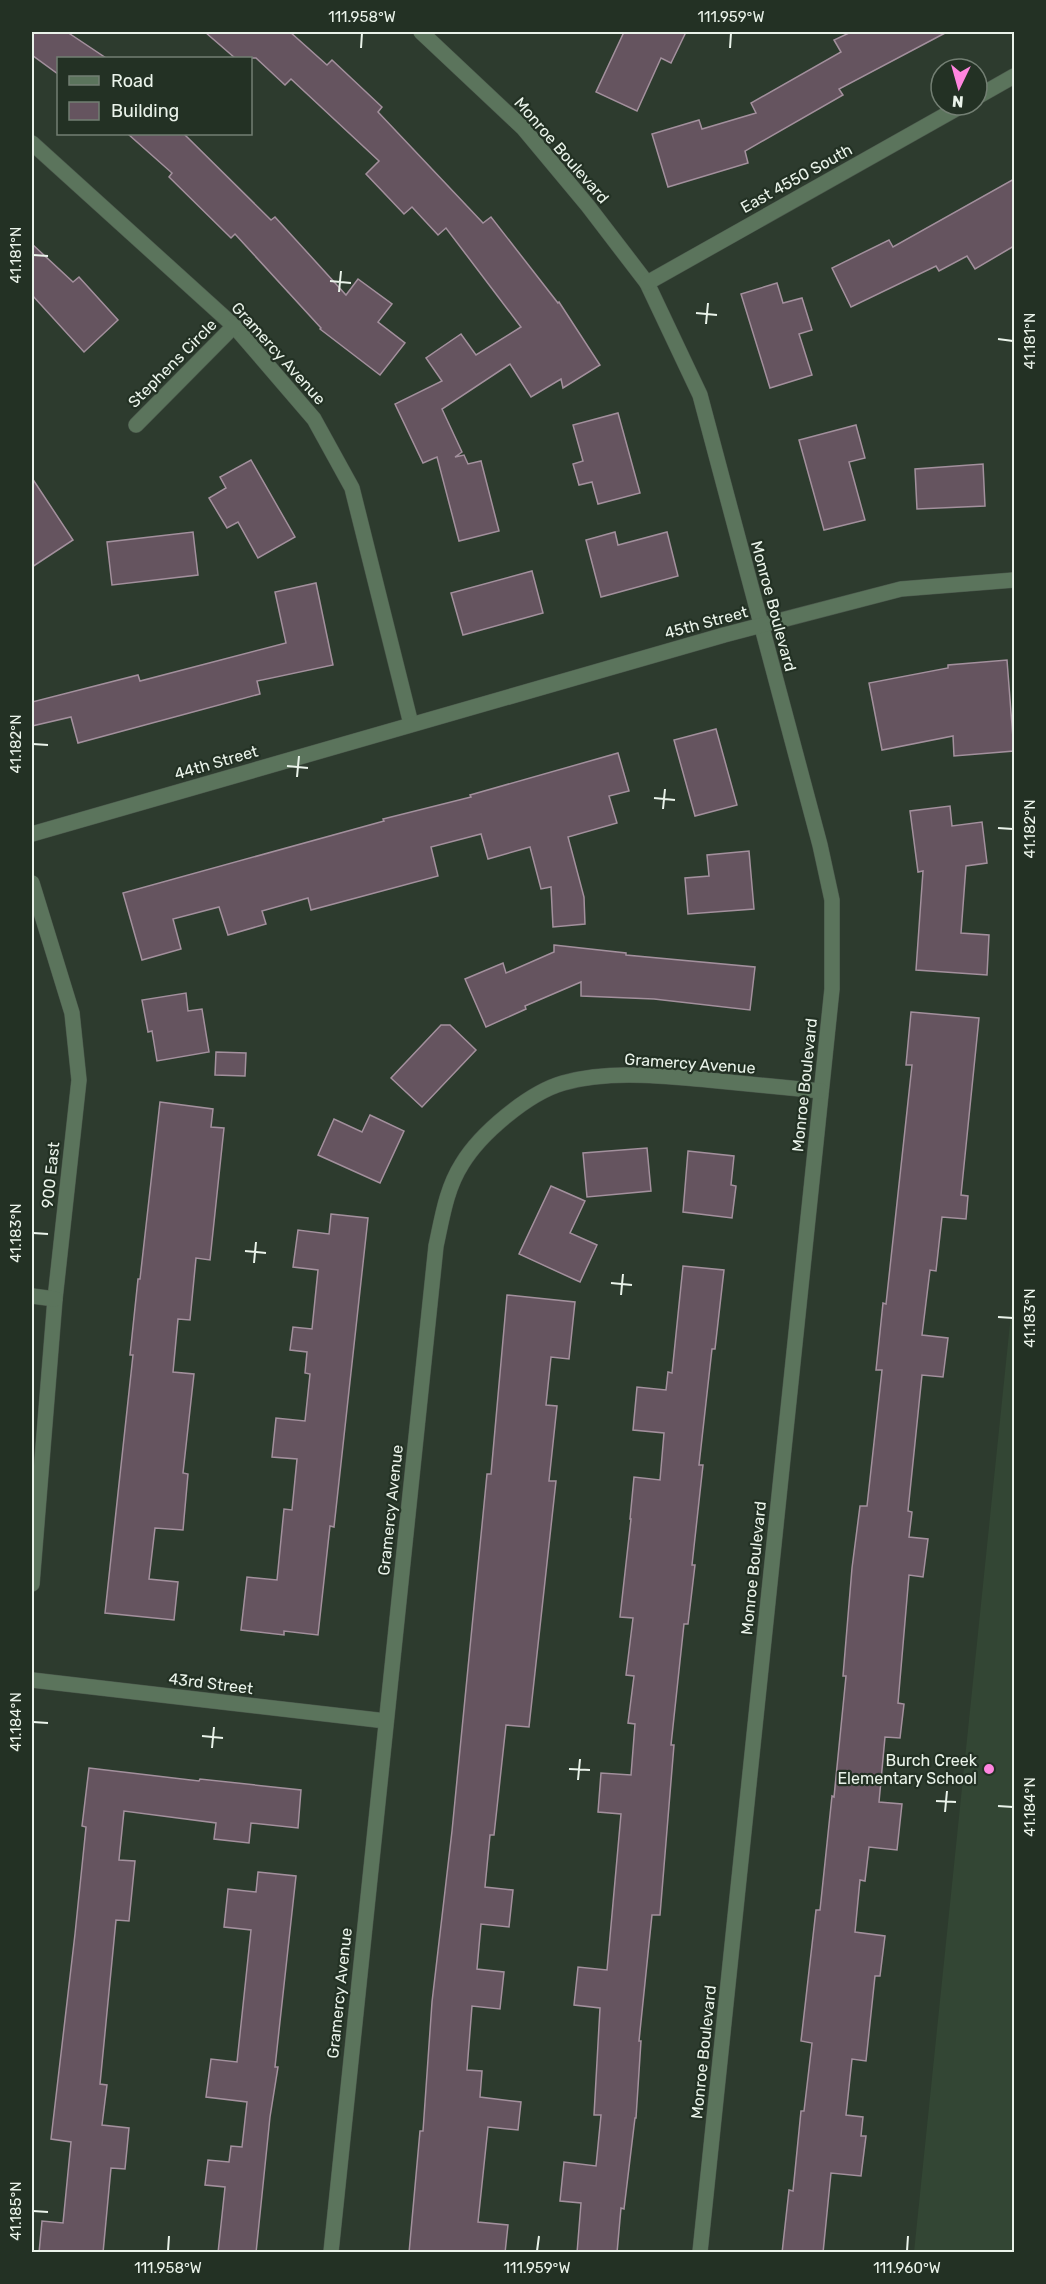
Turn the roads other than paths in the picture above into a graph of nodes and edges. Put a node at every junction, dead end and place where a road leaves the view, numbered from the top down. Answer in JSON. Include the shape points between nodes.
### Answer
{"nodes":[{"id":1,"x":421,"y":32,"type":"edge"},
{"id":2,"x":1014,"y":76,"type":"edge"},
{"id":3,"x":989,"y":90,"type":"edge"},
{"id":4,"x":942,"y":117,"type":"edge"},
{"id":5,"x":32,"y":143,"type":"edge"},
{"id":6,"x":647,"y":283,"type":"junction"},
{"id":7,"x":234,"y":326,"type":"junction"},
{"id":8,"x":136,"y":425,"type":"dead end"},
{"id":9,"x":1014,"y":580,"type":"edge"},
{"id":10,"x":761,"y":626,"type":"junction"},
{"id":11,"x":411,"y":724,"type":"junction"},
{"id":12,"x":32,"y":834,"type":"edge"},
{"id":13,"x":32,"y":883,"type":"edge"},
{"id":14,"x":821,"y":1091,"type":"junction"},
{"id":15,"x":32,"y":1296,"type":"edge"},
{"id":16,"x":55,"y":1299,"type":"junction"},
{"id":17,"x":32,"y":1584,"type":"edge"},
{"id":18,"x":32,"y":1680,"type":"edge"},
{"id":19,"x":386,"y":1721,"type":"junction"},
{"id":20,"x":330,"y":2253,"type":"edge"},
{"id":21,"x":700,"y":2253,"type":"edge"}],
"edges":[{"from":1,"to":6,"type":"street","name":"Monroe Boulevard","via":[[523,128]]},
{"from":2,"to":3,"type":"street"},
{"from":4,"to":6,"type":"street","name":"East 4550 South"},
{"from":5,"to":7,"type":"street","name":"Gramercy Avenue"},
{"from":6,"to":10,"type":"street","name":"Monroe Boulevard","via":[[700,395]]},
{"from":7,"to":8,"type":"street","name":"Stephens Circle"},
{"from":7,"to":11,"type":"street","name":"Gramercy Avenue","via":[[314,419],[352,488]]},
{"from":9,"to":10,"type":"street","name":"45th Street","via":[[901,589]]},
{"from":10,"to":11,"type":"street","name":"45th Street"},
{"from":10,"to":14,"type":"street","name":"Monroe Boulevard","via":[[832,900],[832,989]]},
{"from":11,"to":12,"type":"street","name":"44th Street"},
{"from":13,"to":16,"type":"street","name":"900 East","via":[[72,1013],[79,1080]]},
{"from":14,"to":19,"type":"street","name":"Gramercy Avenue","via":[[661,1076],[610,1076],[562,1083],[508,1115],[462,1164],[446,1199],[436,1246]]},
{"from":14,"to":21,"type":"street","name":"Monroe Boulevard"},
{"from":15,"to":16,"type":"street"},
{"from":16,"to":17,"type":"street","name":"900 East"},
{"from":18,"to":19,"type":"street","name":"43rd Street"},
{"from":19,"to":20,"type":"street","name":"Gramercy Avenue"}]}
